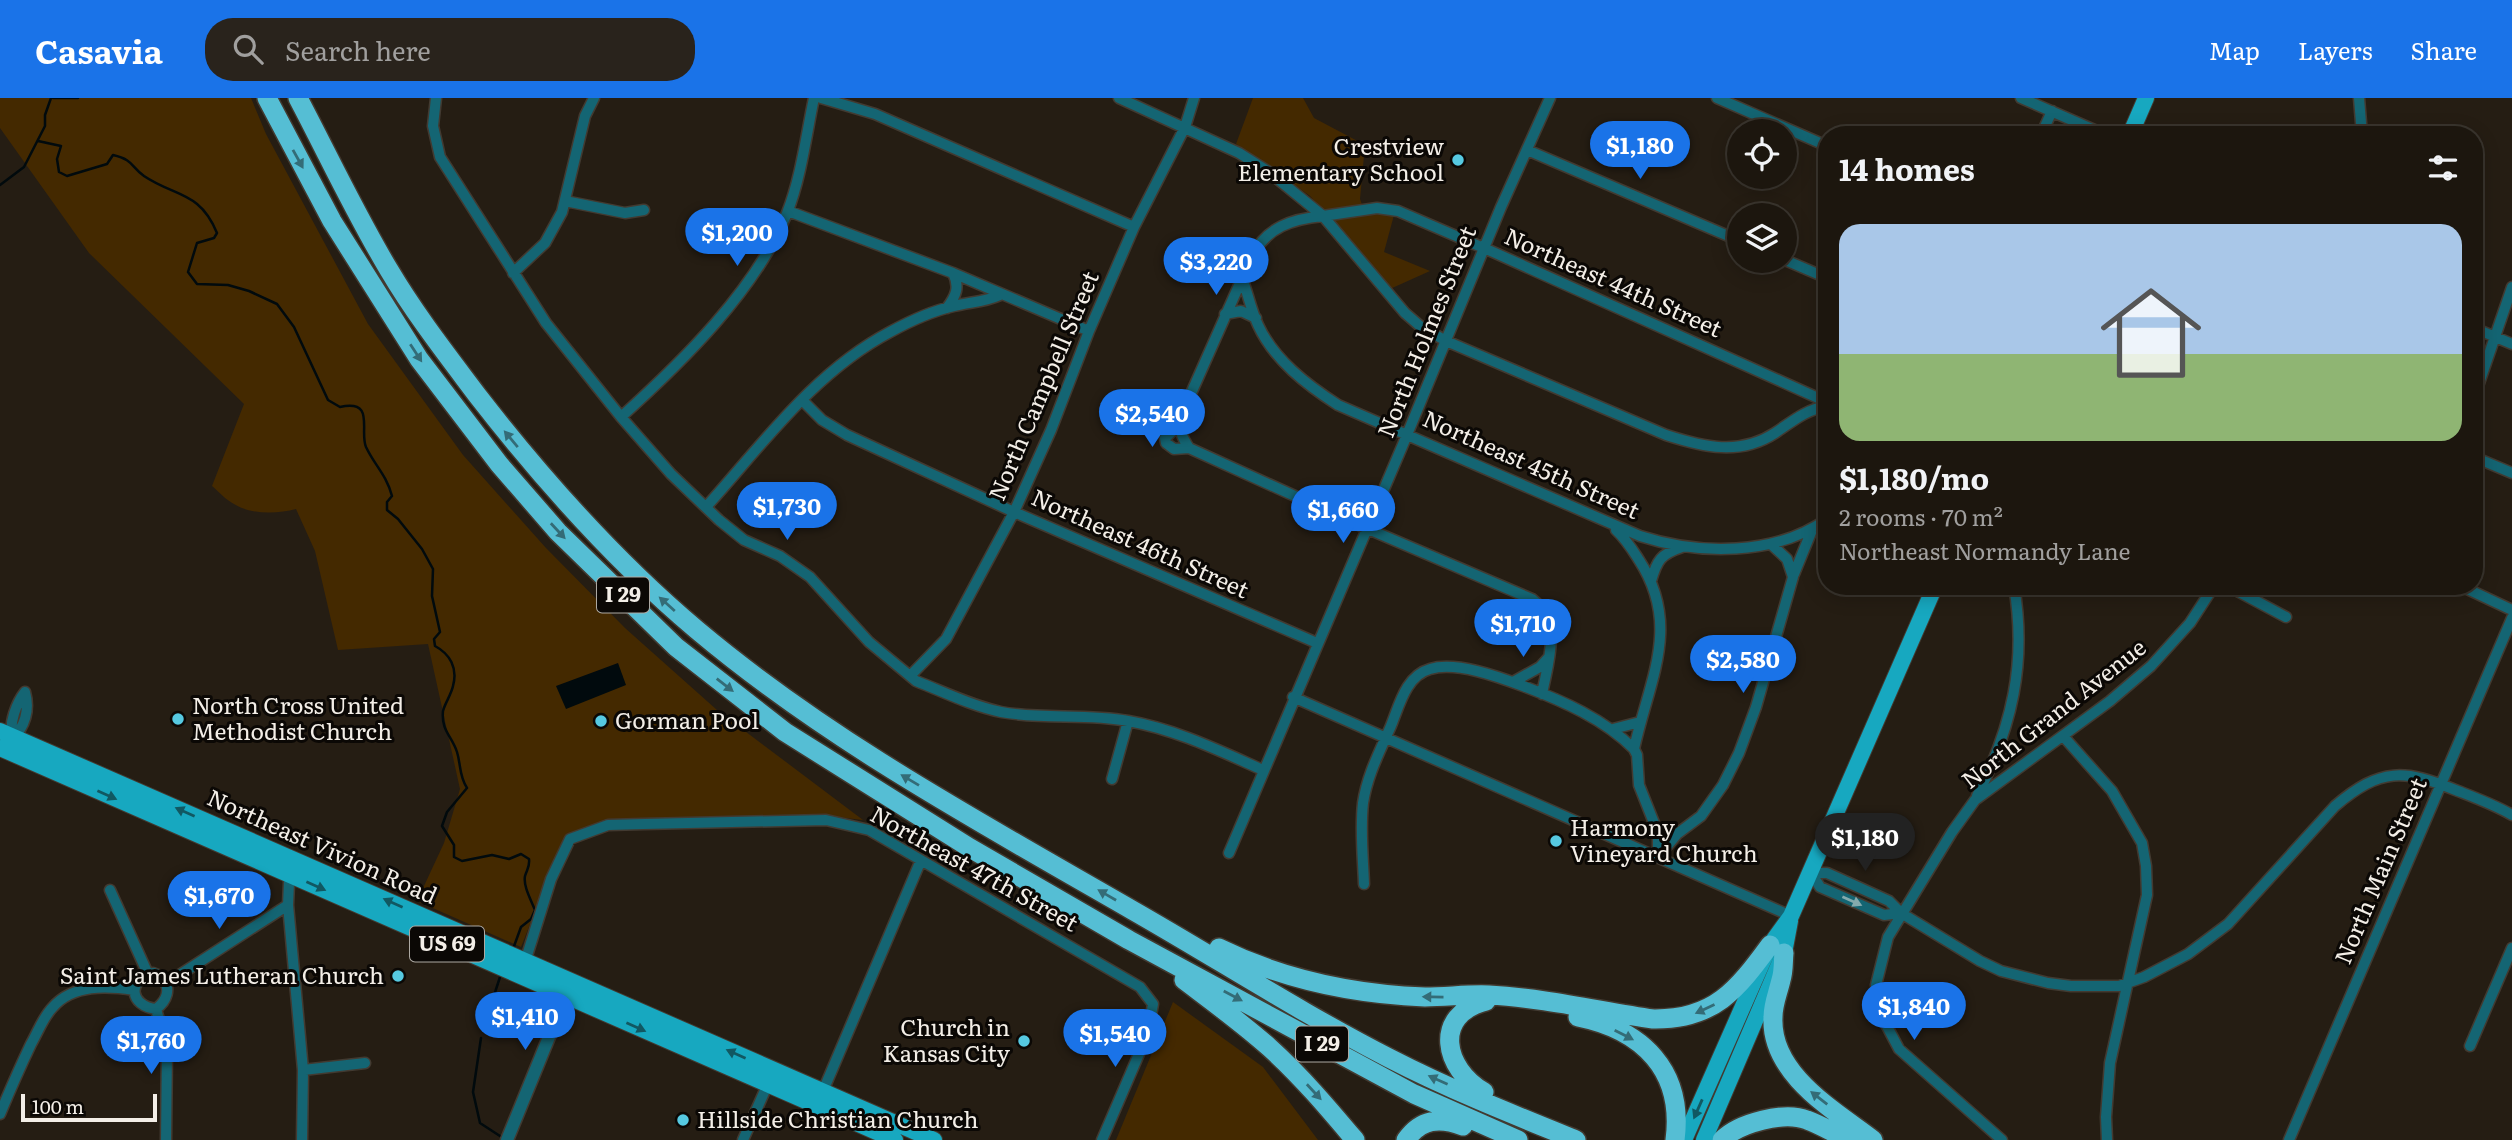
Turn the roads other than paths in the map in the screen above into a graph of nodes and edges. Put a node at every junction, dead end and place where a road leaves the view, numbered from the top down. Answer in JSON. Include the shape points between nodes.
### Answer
{"nodes":[{"id":1,"x":267,"y":98,"type":"edge"},
{"id":2,"x":298,"y":98,"type":"edge"},
{"id":3,"x":312,"y":98,"type":"edge"},
{"id":4,"x":436,"y":98,"type":"edge"},
{"id":5,"x":594,"y":98,"type":"edge"},
{"id":6,"x":814,"y":98,"type":"edge"},
{"id":7,"x":821,"y":98,"type":"edge"},
{"id":8,"x":1119,"y":98,"type":"edge"},
{"id":9,"x":1194,"y":98,"type":"edge"},
{"id":10,"x":1550,"y":98,"type":"edge"},
{"id":11,"x":1717,"y":98,"type":"edge"},
{"id":12,"x":2021,"y":98,"type":"edge"},
{"id":13,"x":2146,"y":98,"type":"edge"},
{"id":14,"x":2359,"y":98,"type":"edge"},
{"id":15,"x":2052,"y":111,"type":"junction"},
{"id":16,"x":2045,"y":126,"type":"edge"},
{"id":17,"x":2086,"y":126,"type":"edge"},
{"id":18,"x":2134,"y":126,"type":"edge"},
{"id":19,"x":2361,"y":126,"type":"edge"},
{"id":20,"x":1185,"y":127,"type":"junction"},
{"id":21,"x":1818,"y":142,"type":"edge"},
{"id":22,"x":1527,"y":150,"type":"junction"},
{"id":23,"x":333,"y":163,"type":"junction"},
{"id":24,"x":565,"y":201,"type":"junction"},
{"id":25,"x":644,"y":210,"type":"dead end"},
{"id":26,"x":788,"y":211,"type":"junction"},
{"id":27,"x":1323,"y":216,"type":"junction"},
{"id":28,"x":1134,"y":227,"type":"junction"},
{"id":29,"x":1727,"y":235,"type":"edge"},
{"id":30,"x":1484,"y":248,"type":"junction"},
{"id":31,"x":1797,"y":265,"type":"edge"},
{"id":32,"x":513,"y":273,"type":"junction"},
{"id":33,"x":953,"y":273,"type":"junction"},
{"id":34,"x":1818,"y":274,"type":"edge"},
{"id":35,"x":1242,"y":278,"type":"junction"},
{"id":36,"x":2512,"y":287,"type":"edge"},
{"id":37,"x":1000,"y":295,"type":"junction"},
{"id":38,"x":947,"y":308,"type":"junction"},
{"id":39,"x":1225,"y":314,"type":"junction"},
{"id":40,"x":1256,"y":318,"type":"junction"},
{"id":41,"x":1090,"y":331,"type":"junction"},
{"id":42,"x":2483,"y":332,"type":"edge"},
{"id":43,"x":2494,"y":336,"type":"junction"},
{"id":44,"x":1447,"y":341,"type":"junction"},
{"id":45,"x":2512,"y":344,"type":"edge"},
{"id":46,"x":2483,"y":370,"type":"edge"},
{"id":47,"x":1803,"y":392,"type":"junction"},
{"id":48,"x":802,"y":400,"type":"junction"},
{"id":49,"x":1818,"y":400,"type":"edge"},
{"id":50,"x":1818,"y":407,"type":"edge"},
{"id":51,"x":1803,"y":412,"type":"junction"},
{"id":52,"x":621,"y":417,"type":"junction"},
{"id":53,"x":1179,"y":425,"type":"junction"},
{"id":54,"x":1407,"y":434,"type":"junction"},
{"id":55,"x":1189,"y":449,"type":"junction"},
{"id":56,"x":2483,"y":461,"type":"edge"},
{"id":57,"x":2512,"y":473,"type":"edge"},
{"id":58,"x":706,"y":507,"type":"junction"},
{"id":59,"x":1014,"y":512,"type":"junction"},
{"id":60,"x":1609,"y":523,"type":"junction"},
{"id":61,"x":1818,"y":525,"type":"edge"},
{"id":62,"x":1367,"y":528,"type":"junction"},
{"id":63,"x":1811,"y":530,"type":"junction"},
{"id":64,"x":1771,"y":544,"type":"junction"},
{"id":65,"x":1684,"y":547,"type":"junction"},
{"id":66,"x":1793,"y":577,"type":"junction"},
{"id":67,"x":1651,"y":581,"type":"junction"},
{"id":68,"x":1931,"y":595,"type":"edge"},
{"id":69,"x":2015,"y":595,"type":"edge"},
{"id":70,"x":2208,"y":595,"type":"edge"},
{"id":71,"x":2245,"y":595,"type":"edge"},
{"id":72,"x":2480,"y":595,"type":"edge"},
{"id":73,"x":2512,"y":610,"type":"edge"},
{"id":74,"x":2286,"y":617,"type":"dead end"},
{"id":75,"x":2512,"y":618,"type":"edge"},
{"id":76,"x":1317,"y":643,"type":"junction"},
{"id":77,"x":1549,"y":657,"type":"junction"},
{"id":78,"x":910,"y":676,"type":"junction"},
{"id":79,"x":1513,"y":682,"type":"junction"},
{"id":80,"x":1542,"y":694,"type":"junction"},
{"id":81,"x":1293,"y":697,"type":"junction"},
{"id":82,"x":1128,"y":721,"type":"junction"},
{"id":83,"x":1640,"y":722,"type":"junction"},
{"id":84,"x":1613,"y":729,"type":"junction"},
{"id":85,"x":2063,"y":736,"type":"junction"},
{"id":86,"x":1385,"y":738,"type":"junction"},
{"id":87,"x":5,"y":742,"type":"edge"},
{"id":88,"x":1634,"y":749,"type":"junction"},
{"id":89,"x":1263,"y":770,"type":"junction"},
{"id":90,"x":1990,"y":770,"type":"junction"},
{"id":91,"x":96,"y":773,"type":"junction"},
{"id":92,"x":1112,"y":779,"type":"dead end"},
{"id":93,"x":74,"y":780,"type":"junction"},
{"id":94,"x":2003,"y":780,"type":"junction"},
{"id":95,"x":2441,"y":783,"type":"junction"},
{"id":96,"x":1975,"y":800,"type":"junction"},
{"id":97,"x":2512,"y":816,"type":"edge"},
{"id":98,"x":1658,"y":833,"type":"junction"},
{"id":99,"x":1673,"y":838,"type":"junction"},
{"id":100,"x":1228,"y":853,"type":"dead end"},
{"id":101,"x":1658,"y":857,"type":"junction"},
{"id":102,"x":921,"y":860,"type":"junction"},
{"id":103,"x":294,"y":868,"type":"junction"},
{"id":104,"x":1811,"y":873,"type":"junction"},
{"id":105,"x":1364,"y":884,"type":"dead end"},
{"id":106,"x":110,"y":890,"type":"dead end"},
{"id":107,"x":288,"y":905,"type":"junction"},
{"id":108,"x":1901,"y":913,"type":"junction"},
{"id":109,"x":1791,"y":916,"type":"junction"},
{"id":110,"x":1166,"y":929,"type":"junction"},
{"id":111,"x":1129,"y":940,"type":"junction"},
{"id":112,"x":2512,"y":948,"type":"edge"},
{"id":113,"x":1777,"y":949,"type":"junction"},
{"id":114,"x":2132,"y":965,"type":"junction"},
{"id":115,"x":523,"y":969,"type":"junction"},
{"id":116,"x":148,"y":974,"type":"junction"},
{"id":117,"x":2144,"y":977,"type":"junction"},
{"id":118,"x":2129,"y":982,"type":"junction"},
{"id":119,"x":167,"y":983,"type":"junction"},
{"id":120,"x":2116,"y":986,"type":"junction"},
{"id":121,"x":569,"y":989,"type":"junction"},
{"id":122,"x":134,"y":990,"type":"junction"},
{"id":123,"x":2126,"y":996,"type":"junction"},
{"id":124,"x":156,"y":1009,"type":"junction"},
{"id":125,"x":2470,"y":1046,"type":"dead end"},
{"id":126,"x":365,"y":1063,"type":"dead end"},
{"id":127,"x":303,"y":1070,"type":"junction"},
{"id":128,"x":771,"y":1077,"type":"junction"},
{"id":129,"x":822,"y":1091,"type":"junction"},
{"id":130,"x":0,"y":1114,"type":"edge"},
{"id":131,"x":1545,"y":1128,"type":"junction"},
{"id":132,"x":508,"y":1138,"type":"edge"},
{"id":133,"x":1517,"y":1139,"type":"edge"},
{"id":134,"x":166,"y":1140,"type":"edge"},
{"id":135,"x":302,"y":1140,"type":"edge"},
{"id":136,"x":743,"y":1140,"type":"edge"},
{"id":137,"x":895,"y":1140,"type":"edge"},
{"id":138,"x":934,"y":1140,"type":"edge"},
{"id":139,"x":1102,"y":1140,"type":"edge"},
{"id":140,"x":1355,"y":1140,"type":"edge"},
{"id":141,"x":1406,"y":1140,"type":"edge"},
{"id":142,"x":1576,"y":1140,"type":"edge"},
{"id":143,"x":1675,"y":1140,"type":"edge"},
{"id":144,"x":1684,"y":1140,"type":"edge"},
{"id":145,"x":1704,"y":1140,"type":"edge"},
{"id":146,"x":1722,"y":1140,"type":"edge"},
{"id":147,"x":1848,"y":1140,"type":"edge"},
{"id":148,"x":1873,"y":1140,"type":"edge"},
{"id":149,"x":2002,"y":1140,"type":"edge"},
{"id":150,"x":2107,"y":1140,"type":"edge"},
{"id":151,"x":2289,"y":1140,"type":"edge"}],
"edges":[{"from":1,"to":111,"type":"highway","number":"I 29","one_way":true,"via":[[332,221],[419,359],[558,532],[676,648],[785,732],[970,848]]},
{"from":2,"to":23,"type":"highway","number":"I 29"},
{"from":3,"to":23,"type":"highway"},
{"from":4,"to":32,"type":"street","via":[[433,126],[440,157]]},
{"from":5,"to":24,"type":"street","via":[[585,116]]},
{"from":6,"to":26,"type":"street"},
{"from":7,"to":28,"type":"street","via":[[875,114]]},
{"from":8,"to":20,"type":"street"},
{"from":9,"to":20,"type":"street","name":"North Campbell Street"},
{"from":10,"to":22,"type":"street","name":"North Holmes Street"},
{"from":11,"to":21,"type":"street"},
{"from":12,"to":15,"type":"street"},
{"from":13,"to":18,"type":"main road"},
{"from":14,"to":19,"type":"street"},
{"from":15,"to":16,"type":"street"},
{"from":15,"to":17,"type":"street"},
{"from":20,"to":27,"type":"street","via":[[1258,165]]},
{"from":20,"to":28,"type":"street","name":"North Campbell Street"},
{"from":22,"to":29,"type":"street"},
{"from":22,"to":30,"type":"street","name":"North Holmes Street"},
{"from":110,"to":23,"type":"highway","number":"I 29","one_way":true,"via":[[881,763],[742,666],[626,566],[506,433],[449,357],[389,270]]},
{"from":24,"to":25,"type":"street","via":[[625,213]]},
{"from":24,"to":32,"type":"street","via":[[545,243]]},
{"from":26,"to":33,"type":"street"},
{"from":26,"to":52,"type":"street","via":[[770,248],[719,318],[670,373]]},
{"from":27,"to":30,"type":"street","name":"Northeast 44th Street","via":[[1377,208],[1398,211]]},
{"from":27,"to":35,"type":"street","name":"Northeast 44th Street","via":[[1271,231],[1258,244]]},
{"from":27,"to":44,"type":"street","via":[[1405,313]]},
{"from":28,"to":41,"type":"street","name":"North Campbell Street"},
{"from":30,"to":44,"type":"street","name":"North Holmes Street"},
{"from":30,"to":47,"type":"street","name":"Northeast 44th Street"},
{"from":31,"to":34,"type":"street"},
{"from":32,"to":52,"type":"street","via":[[546,323]]},
{"from":33,"to":37,"type":"street"},
{"from":33,"to":38,"type":"street","via":[[957,294]]},
{"from":35,"to":39,"type":"street","name":"Northeast 44th Street"},
{"from":35,"to":40,"type":"street","name":"Northeast 45th Street"},
{"from":36,"to":43,"type":"street"},
{"from":37,"to":38,"type":"street"},
{"from":37,"to":41,"type":"street"},
{"from":38,"to":48,"type":"street","via":[[863,348]]},
{"from":39,"to":40,"type":"street","via":[[1241,311]]},
{"from":39,"to":53,"type":"street","name":"Northeast 44th Street"},
{"from":40,"to":54,"type":"street","name":"Northeast 45th Street","via":[[1267,341],[1305,383],[1338,405]]},
{"from":41,"to":59,"type":"street","name":"North Campbell Street"},
{"from":42,"to":43,"type":"street"},
{"from":43,"to":45,"type":"street"},
{"from":43,"to":46,"type":"street"},
{"from":44,"to":51,"type":"street","via":[[1695,444],[1727,448],[1754,443]]},
{"from":44,"to":54,"type":"street","name":"North Holmes Street"},
{"from":47,"to":49,"type":"street","name":"Northeast 44th Street"},
{"from":47,"to":51,"type":"street"},
{"from":48,"to":58,"type":"street"},
{"from":48,"to":59,"type":"street","name":"Northeast 46th Street","via":[[822,420],[847,435]]},
{"from":50,"to":51,"type":"street"},
{"from":52,"to":58,"type":"street"},
{"from":53,"to":55,"type":"street"},
{"from":53,"to":55,"type":"street","name":"Northeast 44th Street","via":[[1170,431],[1166,443],[1174,449]]},
{"from":54,"to":60,"type":"street","name":"Northeast 45th Street"},
{"from":54,"to":62,"type":"street","name":"North Holmes Street"},
{"from":55,"to":62,"type":"street"},
{"from":56,"to":57,"type":"street"},
{"from":58,"to":78,"type":"street","via":[[744,540],[780,556],[810,577],[869,642]]},
{"from":59,"to":76,"type":"street","name":"Northeast 46th Street"},
{"from":59,"to":78,"type":"street","name":"North Campbell Street","via":[[946,639]]},
{"from":60,"to":65,"type":"street","name":"Northeast 45th Street"},
{"from":60,"to":67,"type":"street","via":[[1625,538]]},
{"from":61,"to":63,"type":"street","name":"Northeast 45th Street"},
{"from":62,"to":76,"type":"street","name":"North Holmes Street"},
{"from":62,"to":77,"type":"street","via":[[1532,599],[1550,625]]},
{"from":63,"to":64,"type":"street","name":"Northeast 45th Street"},
{"from":63,"to":66,"type":"street"},
{"from":64,"to":65,"type":"street","name":"Northeast 45th Street"},
{"from":64,"to":66,"type":"street","via":[[1787,559]]},
{"from":65,"to":67,"type":"street","via":[[1665,553]]},
{"from":66,"to":99,"type":"street","via":[[1739,753],[1701,816]]},
{"from":67,"to":83,"type":"street","via":[[1660,611],[1661,646]]},
{"from":68,"to":104,"type":"main road"},
{"from":69,"to":90,"type":"street","via":[[2019,646],[2016,690]]},
{"from":70,"to":85,"type":"street","name":"North Grand Avenue","via":[[2163,655]]},
{"from":71,"to":74,"type":"street"},
{"from":72,"to":73,"type":"street"},
{"from":75,"to":95,"type":"street","name":"North Main Street"},
{"from":76,"to":81,"type":"street","name":"North Holmes Street"},
{"from":77,"to":79,"type":"street"},
{"from":77,"to":80,"type":"street"},
{"from":78,"to":82,"type":"street","via":[[1001,712]]},
{"from":79,"to":80,"type":"street"},
{"from":79,"to":86,"type":"street","via":[[1455,666],[1420,673],[1405,691]]},
{"from":80,"to":84,"type":"street"},
{"from":81,"to":86,"type":"street"},
{"from":81,"to":89,"type":"street","name":"North Holmes Street"},
{"from":82,"to":89,"type":"street","via":[[1176,734]]},
{"from":82,"to":92,"type":"street"},
{"from":83,"to":84,"type":"street"},
{"from":83,"to":88,"type":"street"},
{"from":84,"to":88,"type":"street"},
{"from":85,"to":94,"type":"street","name":"North Grand Avenue"},
{"from":85,"to":114,"type":"street","via":[[2112,791],[2141,843],[2147,895]]},
{"from":86,"to":101,"type":"street"},
{"from":86,"to":105,"type":"street","via":[[1370,771],[1363,806]]},
{"from":87,"to":91,"type":"main road","name":"Northeast Vivion Road","number":"US 69"},
{"from":87,"to":93,"type":"main road","name":"Northeast Vivion Road","number":"US 69"},
{"from":88,"to":98,"type":"street","via":[[1639,785]]},
{"from":89,"to":100,"type":"street","name":"North Holmes Street"},
{"from":90,"to":94,"type":"street"},
{"from":90,"to":96,"type":"street"},
{"from":91,"to":93,"type":"main road"},
{"from":103,"to":91,"type":"main road","name":"Northeast Vivion Road","number":"US 69","one_way":true},
{"from":93,"to":103,"type":"main road","name":"Northeast Vivion Road","number":"US 69","one_way":true},
{"from":94,"to":96,"type":"street","name":"North Grand Avenue"},
{"from":95,"to":97,"type":"street"},
{"from":95,"to":117,"type":"street","via":[[2401,775],[2375,779],[2353,790],[2228,924],[2188,954]]},
{"from":95,"to":151,"type":"street","name":"North Main Street"},
{"from":96,"to":108,"type":"street","name":"North Grand Avenue"},
{"from":98,"to":99,"type":"street"},
{"from":98,"to":101,"type":"street"},
{"from":99,"to":101,"type":"street"},
{"from":101,"to":109,"type":"street"},
{"from":102,"to":115,"type":"street","name":"Northeast 47th Street","via":[[869,830],[826,820],[608,825],[570,839],[551,879]]},
{"from":102,"to":129,"type":"street"},
{"from":102,"to":139,"type":"street","name":"Northeast 47th Street","via":[[1140,986],[1153,1004],[1148,1033]]},
{"from":103,"to":107,"type":"street"},
{"from":103,"to":115,"type":"main road","name":"Northeast Vivion Road","number":"US 69"},
{"from":104,"to":108,"type":"street","via":[[1820,887],[1884,915]]},
{"from":104,"to":109,"type":"main road"},
{"from":106,"to":116,"type":"street"},
{"from":107,"to":119,"type":"street"},
{"from":107,"to":127,"type":"street"},
{"from":108,"to":120,"type":"street","via":[[2001,971],[2070,986]]},
{"from":108,"to":149,"type":"street","via":[[1888,937],[1876,985],[1880,1013],[1899,1049]]},
{"from":109,"to":113,"type":"main road"},
{"from":113,"to":110,"type":"highway","one_way":true,"via":[[1719,1002],[1682,1018],[1653,1019],[1499,996],[1379,993],[1312,983]]},
{"from":131,"to":110,"type":"highway","number":"I 29","one_way":true,"via":[[1391,1060]]},
{"from":111,"to":133,"type":"highway","number":"I 29","one_way":true,"via":[[1414,1094]]},
{"from":111,"to":140,"type":"highway","one_way":true,"via":[[1271,1049]]},
{"from":112,"to":125,"type":"street"},
{"from":113,"to":144,"type":"main road","one_way":true},
{"from":113,"to":145,"type":"main road"},
{"from":148,"to":113,"type":"highway","one_way":true,"via":[[1807,1088],[1784,1059],[1773,1031],[1782,979]]},
{"from":114,"to":117,"type":"street"},
{"from":114,"to":118,"type":"street"},
{"from":115,"to":121,"type":"main road","name":"Northeast Vivion Road","number":"US 69"},
{"from":116,"to":119,"type":"street","via":[[157,974]]},
{"from":116,"to":122,"type":"street","via":[[138,980]]},
{"from":117,"to":118,"type":"street"},
{"from":118,"to":120,"type":"street"},
{"from":118,"to":123,"type":"street"},
{"from":119,"to":124,"type":"street","via":[[164,1001]]},
{"from":120,"to":123,"type":"street"},
{"from":121,"to":128,"type":"main road","name":"Northeast Vivion Road","number":"US 69"},
{"from":121,"to":132,"type":"street"},
{"from":122,"to":124,"type":"street","via":[[141,1003]]},
{"from":122,"to":130,"type":"street","via":[[112,986],[88,989],[56,1004],[30,1047]]},
{"from":123,"to":150,"type":"street","via":[[2109,1074]]},
{"from":124,"to":134,"type":"street","via":[[167,1048]]},
{"from":126,"to":127,"type":"street"},
{"from":127,"to":135,"type":"street"},
{"from":128,"to":129,"type":"main road","name":"Northeast Vivion Road","number":"US 69"},
{"from":128,"to":136,"type":"street"},
{"from":128,"to":137,"type":"main road","name":"Northeast Vivion Road","number":"US 69"},
{"from":129,"to":138,"type":"main road","name":"Northeast Vivion Road","number":"US 69"},
{"from":131,"to":142,"type":"highway","number":"I 29"},
{"from":131,"to":143,"type":"highway","one_way":true,"via":[[1461,1074],[1450,1043],[1464,1010],[1486,1001],[1532,1007],[1585,1018],[1626,1035],[1650,1052],[1670,1081],[1677,1115]]},
{"from":133,"to":141,"type":"highway","via":[[1439,1120],[1422,1123]]},
{"from":146,"to":147,"type":"highway","via":[[1752,1123],[1784,1118],[1804,1119]]}]}
